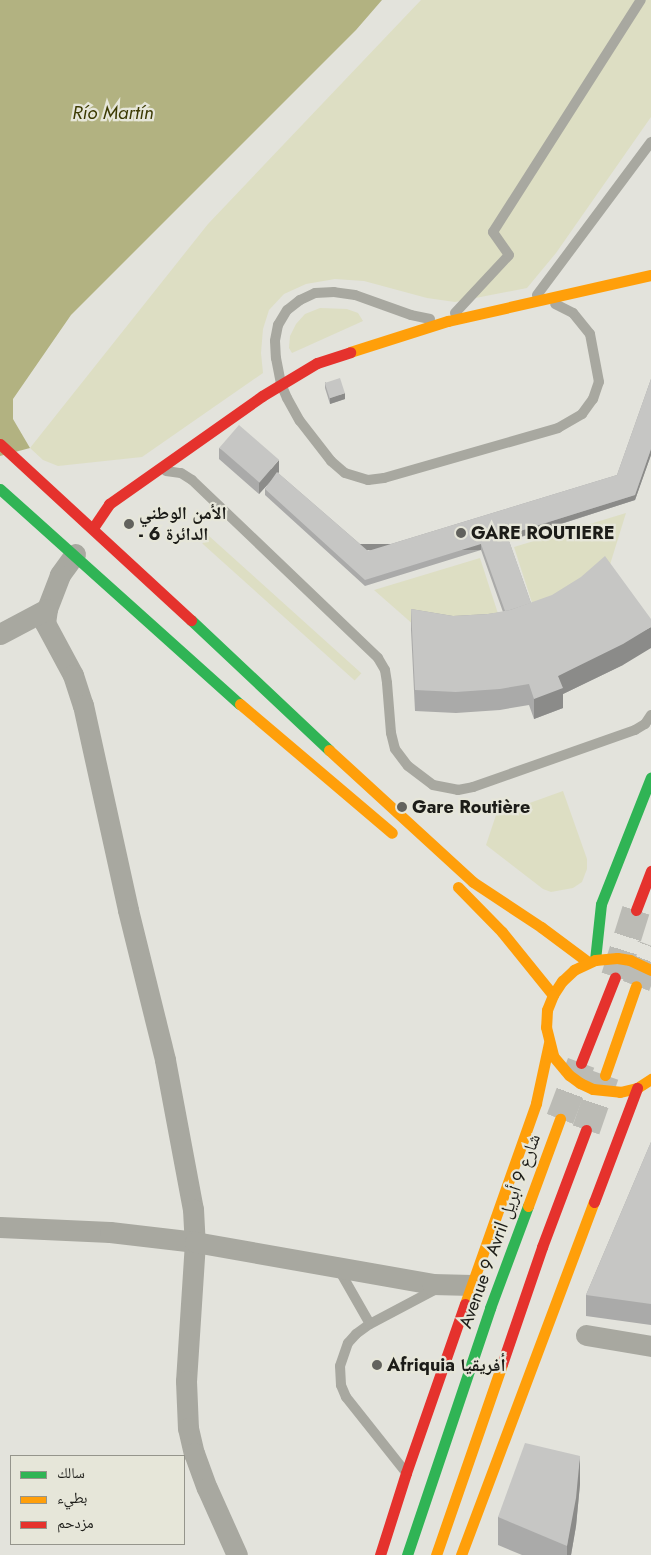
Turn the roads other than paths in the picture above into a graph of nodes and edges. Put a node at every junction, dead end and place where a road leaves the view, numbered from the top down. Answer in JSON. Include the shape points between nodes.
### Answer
{"nodes":[{"id":1,"x":641,"y":0,"type":"edge"},
{"id":2,"x":651,"y":142,"type":"edge"},
{"id":3,"x":651,"y":275,"type":"edge"},
{"id":4,"x":532,"y":302,"type":"junction"},
{"id":5,"x":448,"y":321,"type":"junction"},
{"id":6,"x":281,"y":384,"type":"junction"},
{"id":7,"x":0,"y":444,"type":"edge"},
{"id":8,"x":154,"y":474,"type":"junction"},
{"id":9,"x":0,"y":489,"type":"edge"},
{"id":10,"x":93,"y":528,"type":"junction"},
{"id":11,"x":75,"y":554,"type":"junction"},
{"id":12,"x":46,"y":609,"type":"junction"},
{"id":13,"x":0,"y":634,"type":"edge"},
{"id":14,"x":651,"y":715,"type":"edge"},
{"id":15,"x":651,"y":777,"type":"edge"},
{"id":16,"x":403,"y":842,"type":"dead end"},
{"id":17,"x":651,"y":871,"type":"edge"},
{"id":18,"x":448,"y":878,"type":"dead end"},
{"id":19,"x":636,"y":910,"type":"tunnel mouth"},
{"id":20,"x":591,"y":961,"type":"junction"},
{"id":21,"x":651,"y":970,"type":"edge"},
{"id":22,"x":615,"y":977,"type":"tunnel mouth"},
{"id":23,"x":636,"y":986,"type":"tunnel mouth"},
{"id":24,"x":553,"y":995,"type":"junction"},
{"id":25,"x":549,"y":1044,"type":"junction"},
{"id":26,"x":581,"y":1063,"type":"tunnel mouth"},
{"id":27,"x":605,"y":1075,"type":"tunnel mouth"},
{"id":28,"x":646,"y":1085,"type":"edge"},
{"id":29,"x":560,"y":1119,"type":"tunnel mouth"},
{"id":30,"x":586,"y":1130,"type":"tunnel mouth"},
{"id":31,"x":0,"y":1227,"type":"edge"},
{"id":32,"x":195,"y":1242,"type":"junction"},
{"id":33,"x":337,"y":1268,"type":"junction"},
{"id":34,"x":472,"y":1285,"type":"junction"},
{"id":35,"x":443,"y":1286,"type":"junction"},
{"id":36,"x":370,"y":1324,"type":"junction"},
{"id":37,"x":586,"y":1335,"type":"dead end"},
{"id":38,"x":651,"y":1346,"type":"edge"},
{"id":39,"x":406,"y":1473,"type":"junction"},
{"id":40,"x":237,"y":1555,"type":"edge"},
{"id":41,"x":380,"y":1555,"type":"edge"},
{"id":42,"x":407,"y":1555,"type":"edge"},
{"id":43,"x":436,"y":1555,"type":"edge"},
{"id":44,"x":461,"y":1555,"type":"edge"}],
"edges":[{"from":1,"to":5,"type":"lane","via":[[493,232],[509,255]]},
{"from":2,"to":4,"type":"lane"},
{"from":3,"to":4,"type":"main road"},
{"from":4,"to":5,"type":"main road"},
{"from":4,"to":6,"type":"lane","via":[[548,302],[565,308],[580,319],[590,334],[598,372],[596,391],[588,408],[558,428],[368,480],[352,476],[331,461],[300,421]]},
{"from":5,"to":6,"type":"main road","via":[[317,363]]},
{"from":5,"to":6,"type":"lane","via":[[411,316],[355,295],[315,293],[287,310],[278,325],[275,341]]},
{"from":6,"to":8,"type":"main road"},
{"from":7,"to":10,"type":"main road"},
{"from":8,"to":10,"type":"main road","via":[[110,504]]},
{"from":8,"to":14,"type":"lane","via":[[169,470],[192,480],[369,647],[385,670],[395,749],[408,766],[433,785],[458,790],[473,787],[635,730]]},
{"from":9,"to":11,"type":"main road"},
{"from":10,"to":20,"type":"main road","via":[[473,882]]},
{"from":11,"to":12,"type":"street","via":[[60,575]]},
{"from":11,"to":16,"type":"main road","via":[[252,715]]},
{"from":12,"to":13,"type":"street"},
{"from":12,"to":32,"type":"street","via":[[45,624],[73,675],[87,720],[128,910],[166,1060],[192,1200]]},
{"from":15,"to":20,"type":"main road","via":[[601,904]]},
{"from":17,"to":19,"type":"main road"},
{"from":18,"to":24,"type":"main road","via":[[502,932]]},
{"from":20,"to":21,"type":"main road","via":[[617,958]]},
{"from":20,"to":24,"type":"main road","via":[[574,970]]},
{"from":22,"to":26,"type":"main road"},
{"from":23,"to":27,"type":"main road"},
{"from":24,"to":25,"type":"main road","via":[[547,1010]]},
{"from":25,"to":28,"type":"main road","via":[[559,1065],[580,1083],[606,1092]]},
{"from":25,"to":34,"type":"main road","via":[[536,1104]]},
{"from":28,"to":44,"type":"main road"},
{"from":29,"to":42,"type":"main road","name":"Avenue 9 Avril شارع 9 أبريل","via":[[490,1308]]},
{"from":30,"to":43,"type":"main road","via":[[542,1247]]},
{"from":31,"to":32,"type":"street","via":[[110,1232]]},
{"from":32,"to":33,"type":"street"},
{"from":32,"to":40,"type":"street","via":[[186,1381],[188,1428],[207,1488]]},
{"from":33,"to":35,"type":"street"},
{"from":33,"to":36,"type":"lane"},
{"from":34,"to":35,"type":"street"},
{"from":34,"to":39,"type":"main road"},
{"from":35,"to":36,"type":"lane"},
{"from":36,"to":39,"type":"lane","via":[[348,1343],[340,1366],[341,1385],[346,1398]]},
{"from":37,"to":38,"type":"street"},
{"from":39,"to":41,"type":"main road"}]}
